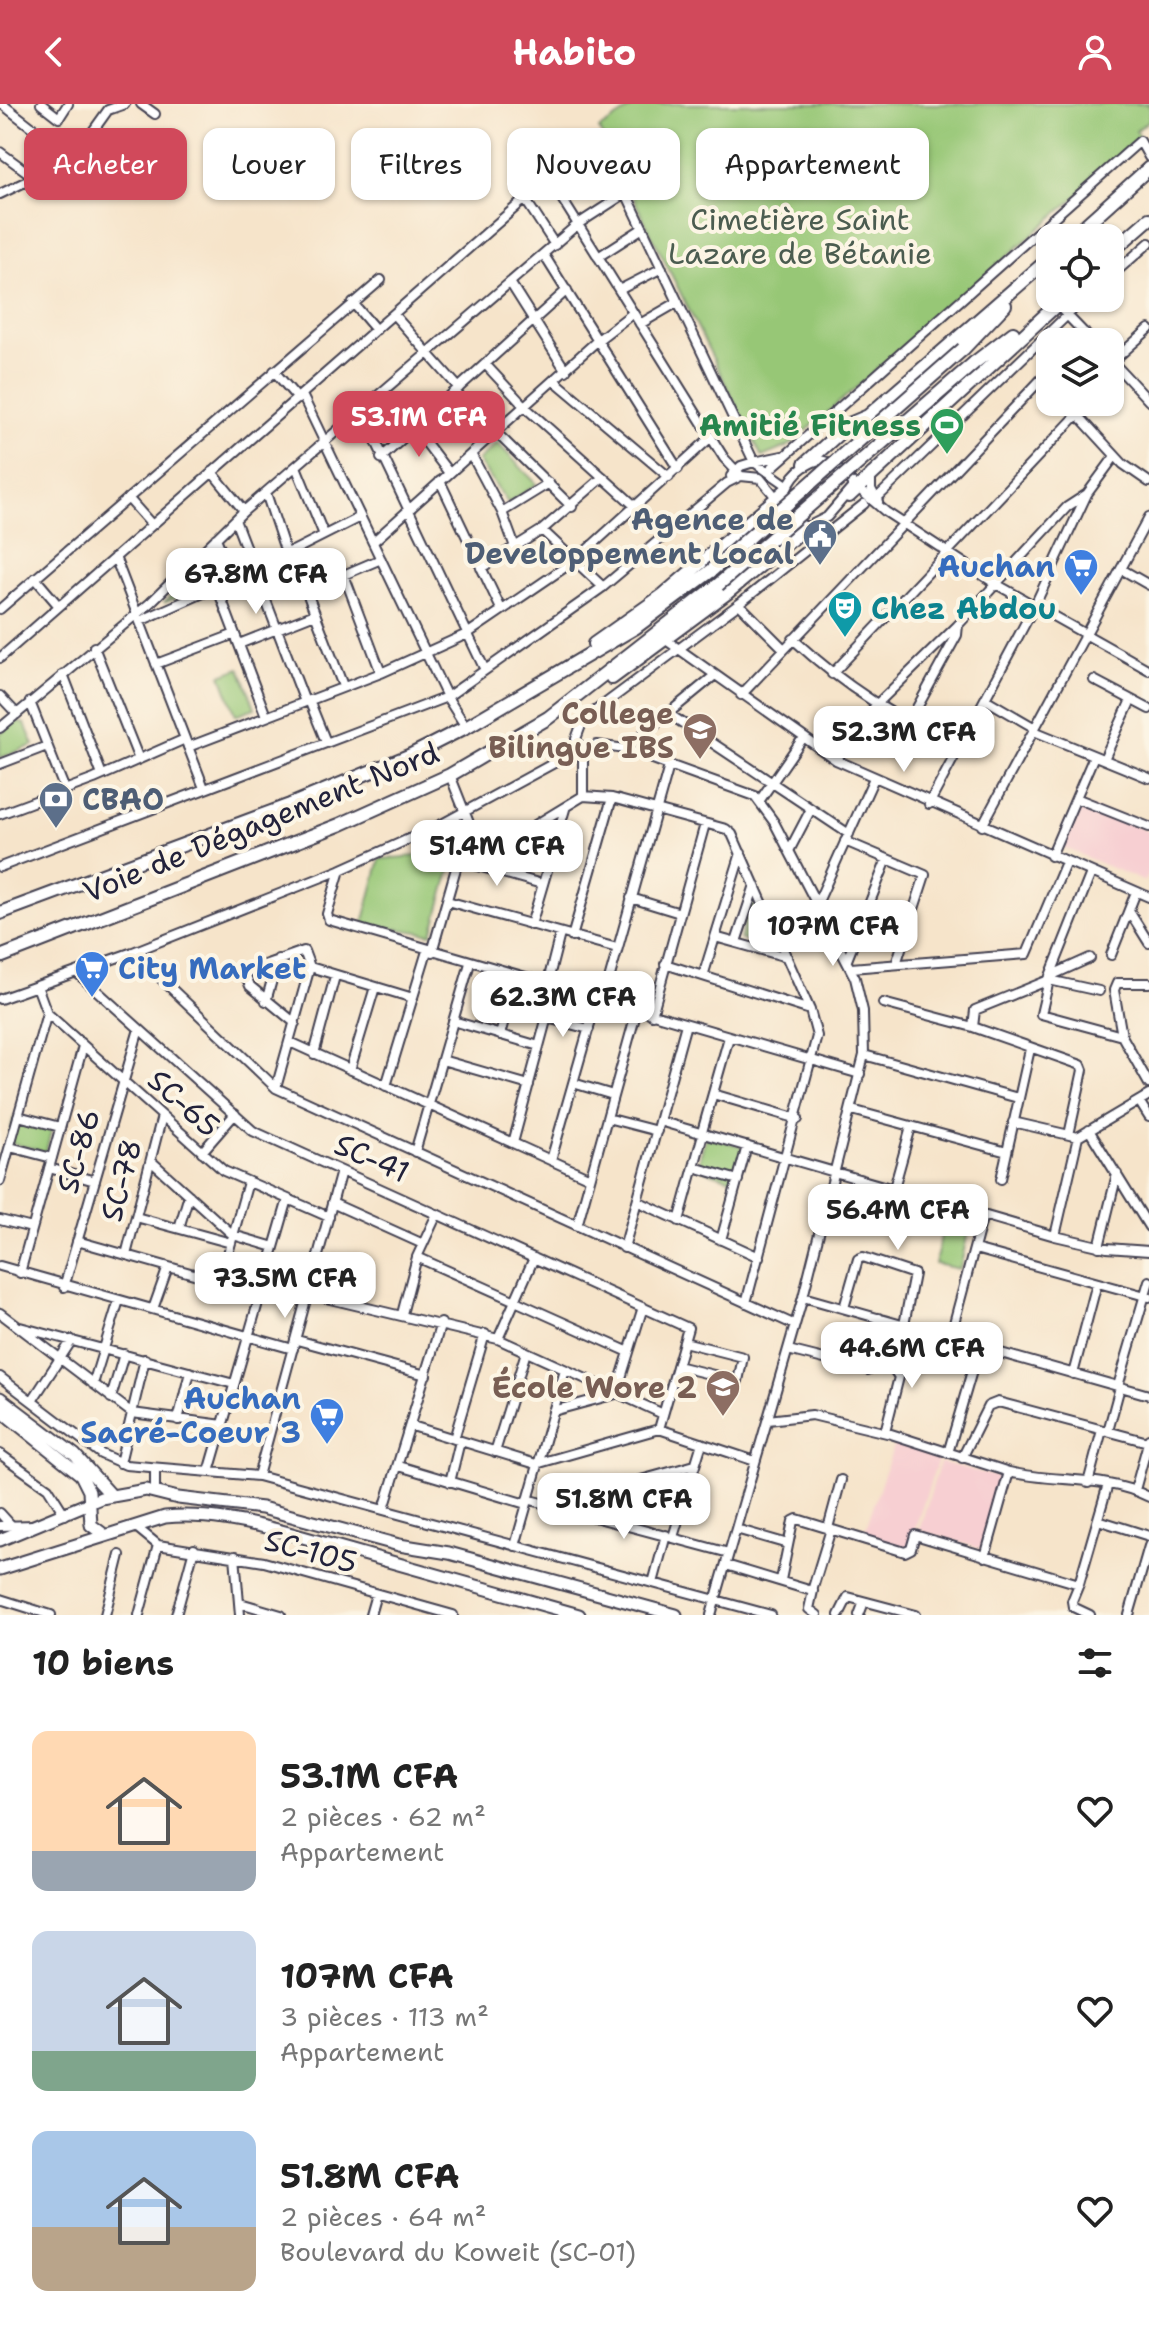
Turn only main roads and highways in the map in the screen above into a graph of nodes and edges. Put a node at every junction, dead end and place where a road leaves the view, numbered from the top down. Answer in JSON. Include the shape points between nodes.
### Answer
{"nodes":[{"id":1,"x":1149,"y":168,"type":"edge"},
{"id":2,"x":1087,"y":224,"type":"edge"},
{"id":3,"x":1144,"y":224,"type":"edge"},
{"id":4,"x":1124,"y":241,"type":"edge"},
{"id":5,"x":1036,"y":270,"type":"edge"},
{"id":6,"x":1036,"y":272,"type":"edge"},
{"id":7,"x":1049,"y":312,"type":"edge"},
{"id":8,"x":1052,"y":312,"type":"edge"},
{"id":9,"x":805,"y":464,"type":"road end"},
{"id":10,"x":852,"y":489,"type":"road end"},
{"id":11,"x":783,"y":494,"type":"road end"},
{"id":12,"x":805,"y":528,"type":"road end"},
{"id":13,"x":560,"y":671,"type":"junction"},
{"id":14,"x":548,"y":718,"type":"junction"},
{"id":15,"x":0,"y":911,"type":"edge"},
{"id":16,"x":0,"y":959,"type":"edge"},
{"id":17,"x":0,"y":1398,"type":"edge"},
{"id":18,"x":0,"y":1410,"type":"edge"},
{"id":19,"x":150,"y":1491,"type":"junction"},
{"id":20,"x":111,"y":1495,"type":"junction"},
{"id":21,"x":90,"y":1504,"type":"junction"},
{"id":22,"x":155,"y":1521,"type":"junction"},
{"id":23,"x":103,"y":1534,"type":"junction"},
{"id":24,"x":0,"y":1540,"type":"edge"},
{"id":25,"x":0,"y":1569,"type":"edge"},
{"id":26,"x":579,"y":1615,"type":"edge"},
{"id":27,"x":676,"y":1615,"type":"edge"}],
"edges":[{"from":1,"to":2,"type":"highway"},
{"from":3,"to":4,"type":"highway"},
{"from":5,"to":9,"type":"highway"},
{"from":6,"to":13,"type":"highway","name":"Voie de Dégagement Nord","bridge":true,"via":[[963,349],[711,571],[636,627]]},
{"from":7,"to":14,"type":"highway","name":"Voie de Dégagement Nord","bridge":true,"via":[[974,363],[718,585]]},
{"from":8,"to":10,"type":"highway"},
{"from":11,"to":13,"type":"highway","via":[[662,596]]},
{"from":12,"to":14,"type":"highway","via":[[666,640]]},
{"from":13,"to":15,"type":"highway","name":"Voie de Dégagement Nord","via":[[466,727],[368,775]]},
{"from":14,"to":16,"type":"highway","name":"Voie de Dégagement Nord","via":[[450,775],[339,825]]},
{"from":17,"to":20,"type":"main road","via":[[75,1455]]},
{"from":18,"to":21,"type":"main road","via":[[71,1464],[86,1483]]},
{"from":19,"to":20,"type":"main road"},
{"from":19,"to":22,"type":"main road","via":[[163,1504]]},
{"from":19,"to":27,"type":"main road","via":[[262,1508]]},
{"from":20,"to":21,"type":"main road"},
{"from":21,"to":23,"type":"main road","via":[[91,1525]]},
{"from":21,"to":24,"type":"main road"},
{"from":22,"to":23,"type":"main road"},
{"from":22,"to":26,"type":"main road","via":[[192,1516],[246,1522]]},
{"from":23,"to":25,"type":"main road"}]}
